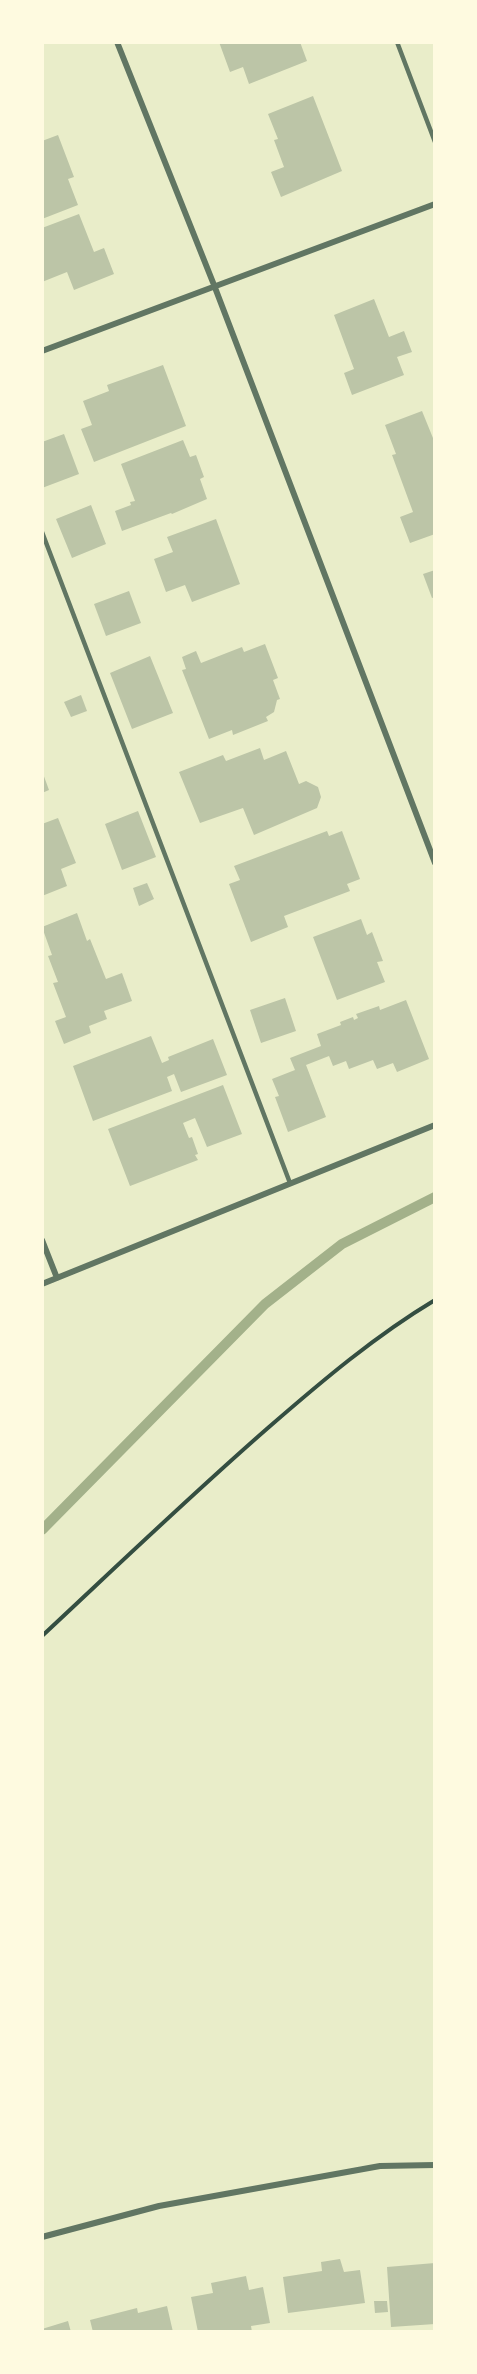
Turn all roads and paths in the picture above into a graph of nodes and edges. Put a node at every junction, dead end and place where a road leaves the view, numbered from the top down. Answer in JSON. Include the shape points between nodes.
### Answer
{"nodes":[{"id":1,"x":117,"y":42,"type":"edge"},
{"id":2,"x":397,"y":42,"type":"edge"},
{"id":3,"x":435,"y":142,"type":"edge"},
{"id":4,"x":435,"y":204,"type":"edge"},
{"id":5,"x":214,"y":285,"type":"junction"},
{"id":6,"x":42,"y":351,"type":"edge"},
{"id":7,"x":42,"y":532,"type":"edge"},
{"id":8,"x":435,"y":863,"type":"edge"},
{"id":9,"x":435,"y":1125,"type":"edge"},
{"id":10,"x":290,"y":1183,"type":"junction"},
{"id":11,"x":42,"y":1240,"type":"edge"},
{"id":12,"x":57,"y":1278,"type":"junction"},
{"id":13,"x":42,"y":1284,"type":"edge"},
{"id":14,"x":435,"y":1300,"type":"edge"},
{"id":15,"x":42,"y":1636,"type":"edge"},
{"id":16,"x":435,"y":2165,"type":"edge"},
{"id":17,"x":42,"y":2237,"type":"edge"}],
"edges":[{"from":1,"to":5,"type":"street"},
{"from":2,"to":3,"type":"lane"},
{"from":4,"to":5,"type":"street"},
{"from":5,"to":6,"type":"street"},
{"from":5,"to":8,"type":"street"},
{"from":7,"to":10,"type":"lane"},
{"from":9,"to":10,"type":"street"},
{"from":10,"to":12,"type":"street"},
{"from":11,"to":12,"type":"street"},
{"from":12,"to":13,"type":"street"},
{"from":14,"to":15,"type":"path","via":[[392,1326],[326,1377]]},
{"from":16,"to":17,"type":"street","via":[[380,2166],[159,2206]]}]}
